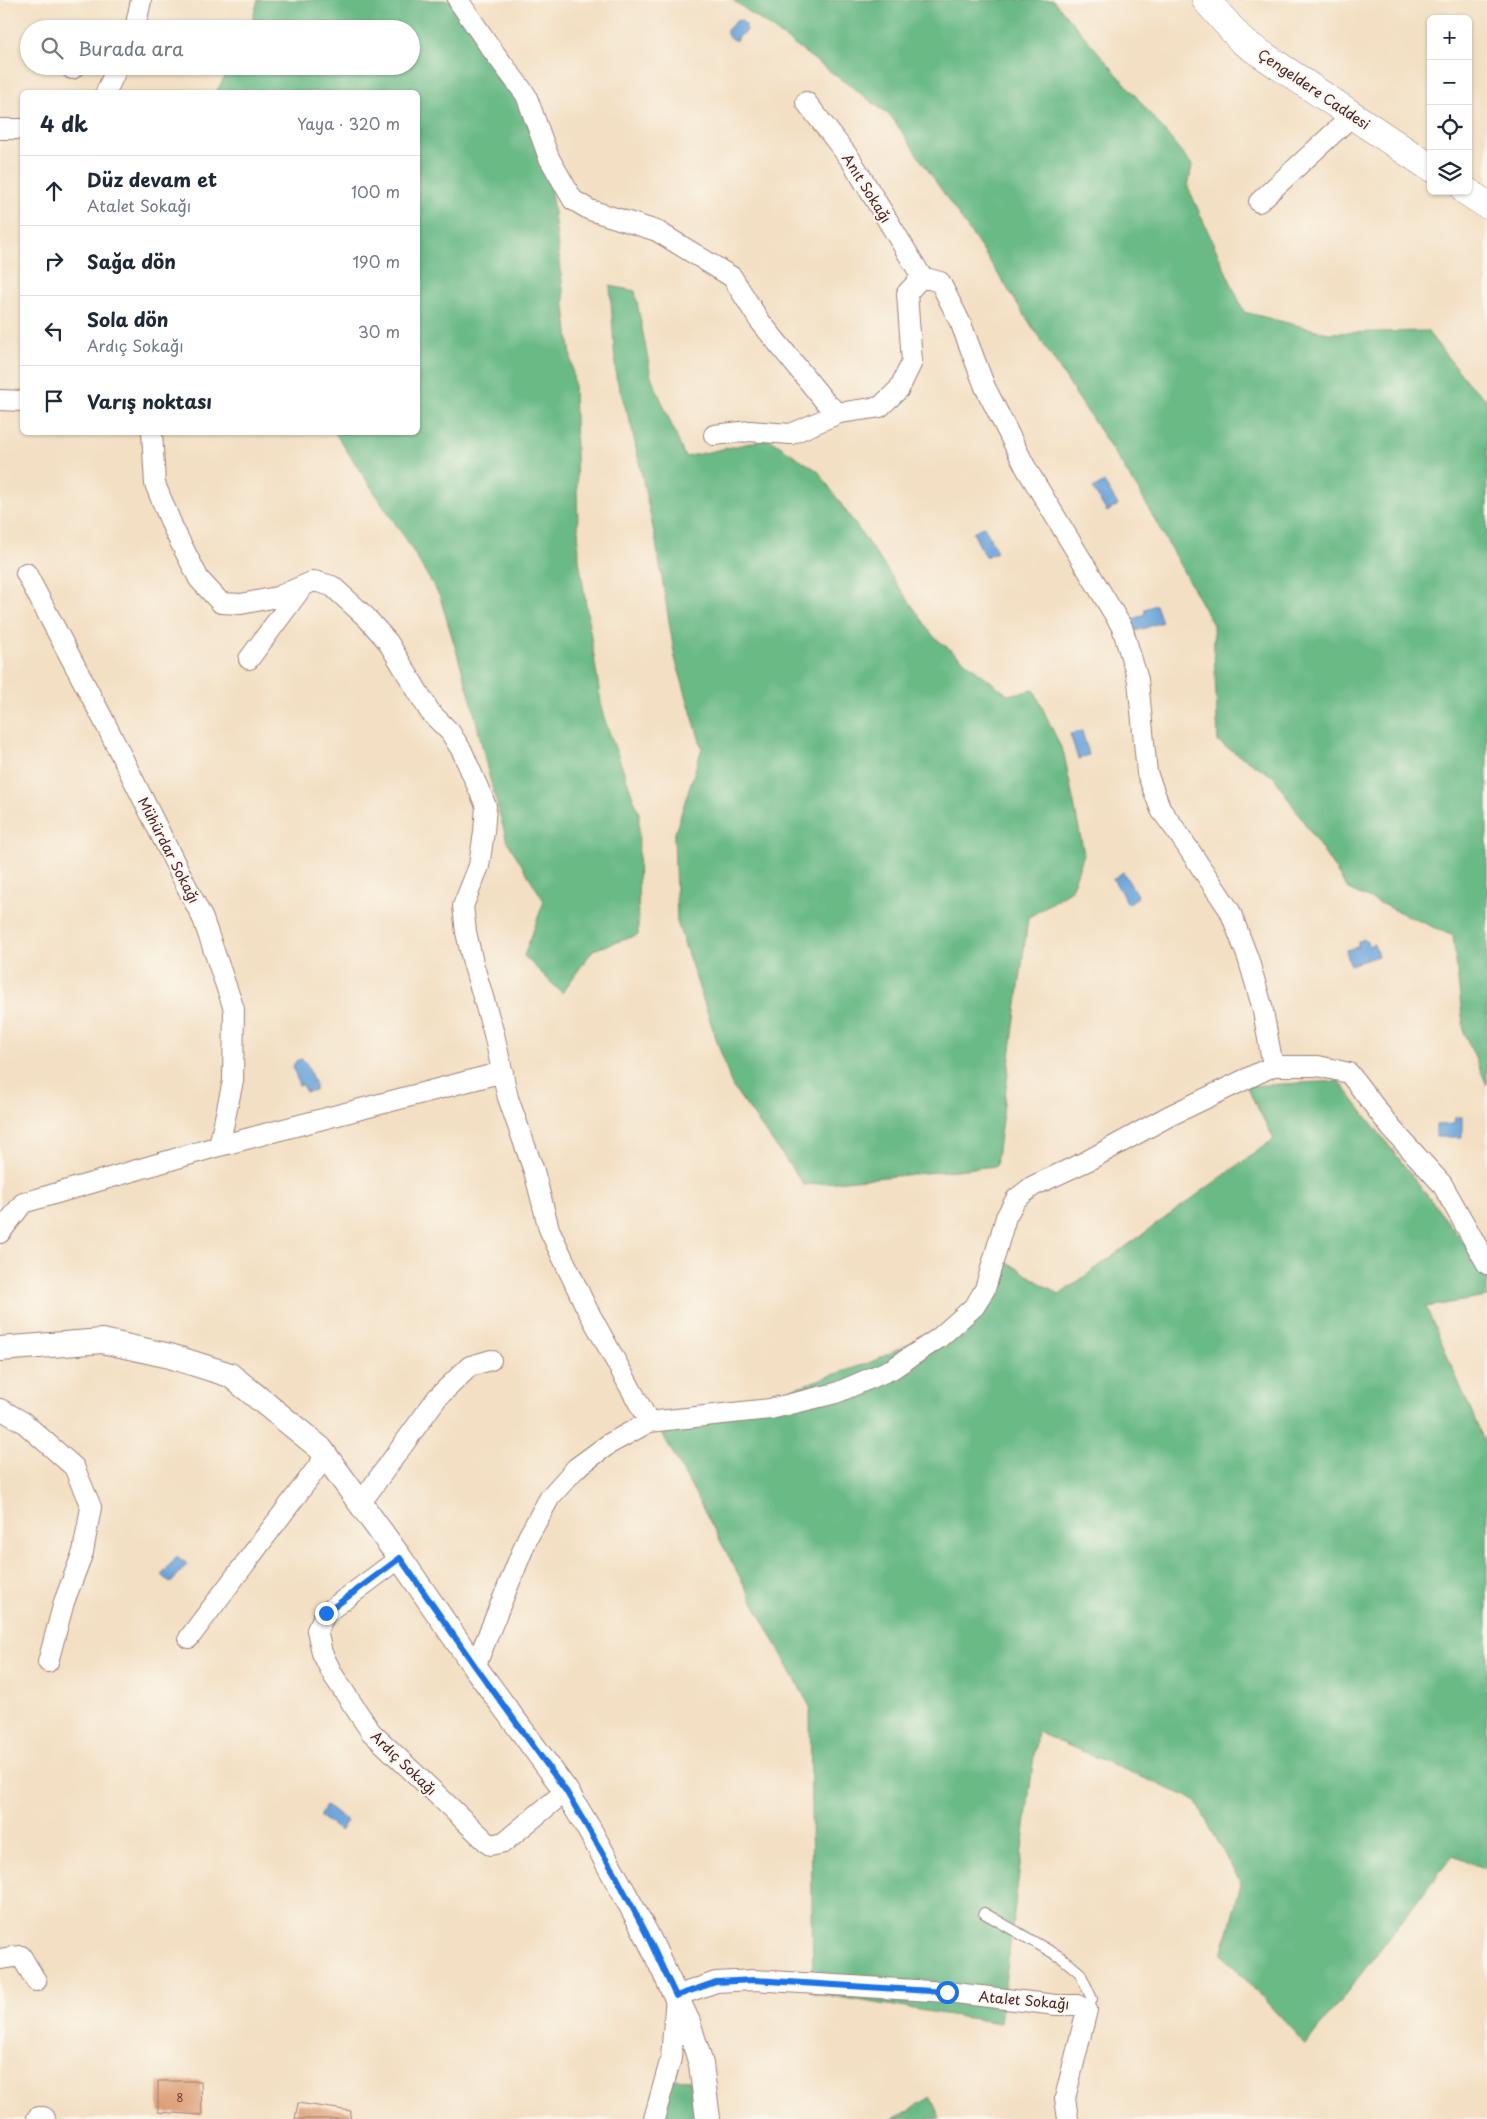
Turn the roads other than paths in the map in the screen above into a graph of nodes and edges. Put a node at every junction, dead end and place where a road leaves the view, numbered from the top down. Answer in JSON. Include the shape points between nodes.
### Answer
{"nodes":[{"id":1,"x":141,"y":0,"type":"edge"},
{"id":2,"x":458,"y":0,"type":"edge"},
{"id":3,"x":1206,"y":0,"type":"edge"},
{"id":4,"x":136,"y":20,"type":"edge"},
{"id":5,"x":114,"y":75,"type":"edge"},
{"id":6,"x":107,"y":90,"type":"edge"},
{"id":7,"x":806,"y":102,"type":"dead end"},
{"id":8,"x":1353,"y":115,"type":"junction"},
{"id":9,"x":0,"y":129,"type":"edge"},
{"id":10,"x":20,"y":129,"type":"edge"},
{"id":11,"x":1427,"y":165,"type":"edge"},
{"id":12,"x":1472,"y":195,"type":"edge"},
{"id":13,"x":1259,"y":202,"type":"dead end"},
{"id":14,"x":1487,"y":205,"type":"edge"},
{"id":15,"x":922,"y":277,"type":"junction"},
{"id":16,"x":0,"y":400,"type":"edge"},
{"id":17,"x":20,"y":401,"type":"edge"},
{"id":18,"x":839,"y":412,"type":"junction"},
{"id":19,"x":152,"y":435,"type":"edge"},
{"id":20,"x":714,"y":436,"type":"dead end"},
{"id":21,"x":26,"y":573,"type":"dead end"},
{"id":22,"x":303,"y":586,"type":"junction"},
{"id":23,"x":249,"y":659,"type":"dead end"},
{"id":24,"x":1274,"y":1066,"type":"junction"},
{"id":25,"x":503,"y":1072,"type":"junction"},
{"id":26,"x":219,"y":1146,"type":"junction"},
{"id":27,"x":0,"y":1233,"type":"edge"},
{"id":28,"x":1487,"y":1264,"type":"edge"},
{"id":29,"x":0,"y":1349,"type":"edge"},
{"id":30,"x":491,"y":1360,"type":"dead end"},
{"id":31,"x":0,"y":1409,"type":"edge"},
{"id":32,"x":23,"y":1422,"type":"junction"},
{"id":33,"x":649,"y":1422,"type":"junction"},
{"id":34,"x":0,"y":1427,"type":"edge"},
{"id":35,"x":326,"y":1456,"type":"junction"},
{"id":36,"x":360,"y":1504,"type":"junction"},
{"id":37,"x":400,"y":1558,"type":"junction"},
{"id":38,"x":189,"y":1638,"type":"dead end"},
{"id":39,"x":48,"y":1662,"type":"dead end"},
{"id":40,"x":475,"y":1666,"type":"junction"},
{"id":41,"x":566,"y":1791,"type":"junction"},
{"id":42,"x":984,"y":1913,"type":"dead end"},
{"id":43,"x":0,"y":1959,"type":"edge"},
{"id":44,"x":36,"y":1981,"type":"dead end"},
{"id":45,"x":676,"y":1996,"type":"junction"},
{"id":46,"x":1087,"y":2010,"type":"junction"},
{"id":47,"x":39,"y":2119,"type":"edge"},
{"id":48,"x":43,"y":2119,"type":"edge"},
{"id":49,"x":654,"y":2119,"type":"edge"},
{"id":50,"x":708,"y":2119,"type":"edge"},
{"id":51,"x":1068,"y":2119,"type":"edge"}],
"edges":[{"from":1,"to":4,"type":"street"},
{"from":2,"to":18,"type":"street","via":[[526,94],[549,158],[573,200],[590,210],[657,230],[732,277],[759,320],[827,404]]},
{"from":3,"to":8,"type":"main road","name":"Çengeldere Caddesi","via":[[1242,41]]},
{"from":5,"to":6,"type":"street"},
{"from":7,"to":15,"type":"street","name":"Anıt Sokağı","via":[[851,160]]},
{"from":8,"to":11,"type":"main road","name":"Çengeldere Caddesi"},
{"from":8,"to":13,"type":"street"},
{"from":9,"to":10,"type":"street"},
{"from":12,"to":14,"type":"main road"},
{"from":15,"to":18,"type":"street","via":[[907,293],[912,362],[899,389],[880,408]]},
{"from":15,"to":24,"type":"street","via":[[940,282],[985,387],[1026,468],[1122,627],[1138,680],[1147,773],[1161,810],[1230,911],[1262,1006]]},
{"from":16,"to":17,"type":"street"},
{"from":18,"to":20,"type":"street","via":[[791,434],[750,431]]},
{"from":19,"to":22,"type":"street","via":[[155,484],[199,579],[221,603],[241,604],[277,597]]},
{"from":21,"to":26,"type":"street","name":"Mühürdar Sokağı","via":[[203,919],[234,1010],[233,1080]]},
{"from":22,"to":23,"type":"street"},
{"from":22,"to":25,"type":"street","via":[[314,581],[332,586],[388,642],[430,712],[450,732],[462,751],[486,806],[479,866],[464,906],[472,963]]},
{"from":24,"to":28,"type":"street","via":[[1318,1066],[1349,1073],[1390,1128],[1442,1184]]},
{"from":24,"to":33,"type":"street","via":[[1027,1190],[1016,1199],[1006,1217],[985,1289],[975,1306],[939,1338],[892,1369],[836,1392],[770,1408]]},
{"from":25,"to":26,"type":"street"},
{"from":25,"to":33,"type":"street","via":[[508,1098],[534,1170],[549,1229],[586,1308]]},
{"from":26,"to":27,"type":"street","via":[[23,1203]]},
{"from":29,"to":35,"type":"street","via":[[102,1341],[222,1372],[253,1393]]},
{"from":30,"to":36,"type":"street","via":[[470,1366],[437,1398]]},
{"from":31,"to":32,"type":"street"},
{"from":32,"to":34,"type":"street"},
{"from":32,"to":39,"type":"street","via":[[74,1467],[91,1507],[83,1552],[64,1602]]},
{"from":33,"to":40,"type":"street","via":[[609,1444],[576,1468],[550,1497],[528,1537]]},
{"from":35,"to":36,"type":"street"},
{"from":35,"to":38,"type":"street"},
{"from":36,"to":37,"type":"street"},
{"from":37,"to":40,"type":"street"},
{"from":37,"to":41,"type":"street","name":"Ardıç Sokağı","via":[[326,1613],[317,1630],[322,1653],[333,1675],[371,1732],[490,1845],[504,1842]]},
{"from":40,"to":41,"type":"street"},
{"from":41,"to":45,"type":"street","via":[[620,1884]]},
{"from":42,"to":46,"type":"lane","via":[[1062,1958],[1080,1973],[1092,1998]]},
{"from":43,"to":44,"type":"street","via":[[21,1956]]},
{"from":45,"to":46,"type":"street","name":"Atalet Sokağı","via":[[716,1982],[754,1980],[947,1992],[1056,2005],[1077,2004]]},
{"from":45,"to":49,"type":"street","via":[[671,2058]]},
{"from":45,"to":50,"type":"street","via":[[701,2064]]},
{"from":46,"to":51,"type":"street","name":"Atalet Sokağı","via":[[1065,2098]]},
{"from":47,"to":48,"type":"street"}]}
